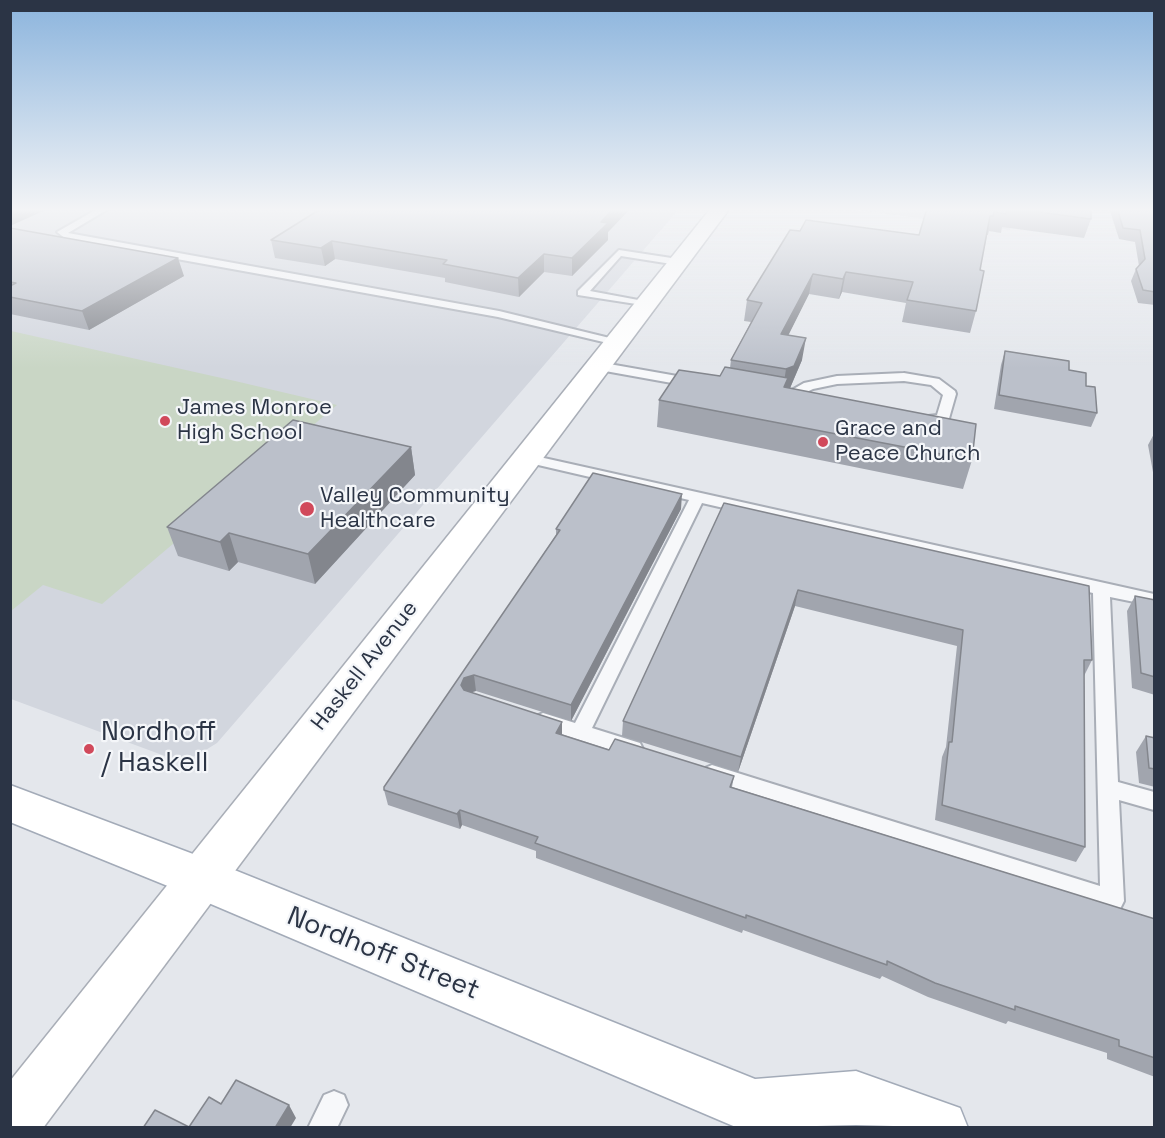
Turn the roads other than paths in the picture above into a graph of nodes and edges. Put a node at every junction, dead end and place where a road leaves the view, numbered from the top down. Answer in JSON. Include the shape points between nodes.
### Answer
{"nodes":[{"id":1,"x":205,"y":261,"type":"edge"},
{"id":2,"x":612,"y":261,"type":"edge"},
{"id":3,"x":672,"y":261,"type":"edge"},
{"id":4,"x":678,"y":262,"type":"joint"},
{"id":5,"x":645,"y":304,"type":"junction"},
{"id":6,"x":616,"y":340,"type":"junction"},
{"id":7,"x":598,"y":366,"type":"junction"},
{"id":8,"x":704,"y":384,"type":"edge"},
{"id":9,"x":808,"y":402,"type":"edge"},
{"id":10,"x":909,"y":419,"type":"edge"},
{"id":11,"x":526,"y":458,"type":"junction"},
{"id":12,"x":698,"y":496,"type":"junction"},
{"id":13,"x":1101,"y":589,"type":"junction"},
{"id":14,"x":1155,"y":600,"type":"edge"},
{"id":15,"x":528,"y":716,"type":"edge"},
{"id":16,"x":580,"y":732,"type":"junction"},
{"id":17,"x":648,"y":754,"type":"edge"},
{"id":18,"x":693,"y":768,"type":"edge"},
{"id":19,"x":1108,"y":788,"type":"junction"},
{"id":20,"x":1155,"y":801,"type":"edge"},
{"id":21,"x":10,"y":803,"type":"edge"},
{"id":22,"x":201,"y":878,"type":"junction"},
{"id":23,"x":761,"y":1117,"type":"edge"},
{"id":24,"x":10,"y":1126,"type":"edge"},
{"id":25,"x":940,"y":1128,"type":"edge"}],
"edges":[{"from":1,"to":6,"type":"lane","via":[[499,314]]},
{"from":2,"to":5,"type":"lane","via":[[582,293]]},
{"from":3,"to":4,"type":"lane"},
{"from":4,"to":5,"type":"main road","name":"Haskell Avenue"},
{"from":5,"to":6,"type":"main road","name":"Haskell Avenue"},
{"from":6,"to":7,"type":"main road","name":"Haskell Avenue"},
{"from":7,"to":8,"type":"lane"},
{"from":7,"to":11,"type":"main road","name":"Haskell Avenue"},
{"from":9,"to":10,"type":"lane","via":[[779,397],[809,386],[869,376],[934,382],[950,393],[943,419]]},
{"from":11,"to":12,"type":"lane"},
{"from":11,"to":22,"type":"main road","name":"Haskell Avenue"},
{"from":12,"to":13,"type":"lane"},
{"from":12,"to":16,"type":"lane"},
{"from":13,"to":14,"type":"lane"},
{"from":13,"to":19,"type":"lane"},
{"from":15,"to":16,"type":"lane"},
{"from":16,"to":17,"type":"lane"},
{"from":18,"to":19,"type":"lane","via":[[1112,901]]},
{"from":19,"to":20,"type":"lane"},
{"from":21,"to":22,"type":"main road","name":"Nordhoff Street"},
{"from":22,"to":23,"type":"main road","name":"Nordhoff Street"},
{"from":22,"to":24,"type":"main road","name":"Haskell Avenue"},
{"from":23,"to":25,"type":"main road","name":"Nordhoff Street","via":[[856,1098]]}]}
